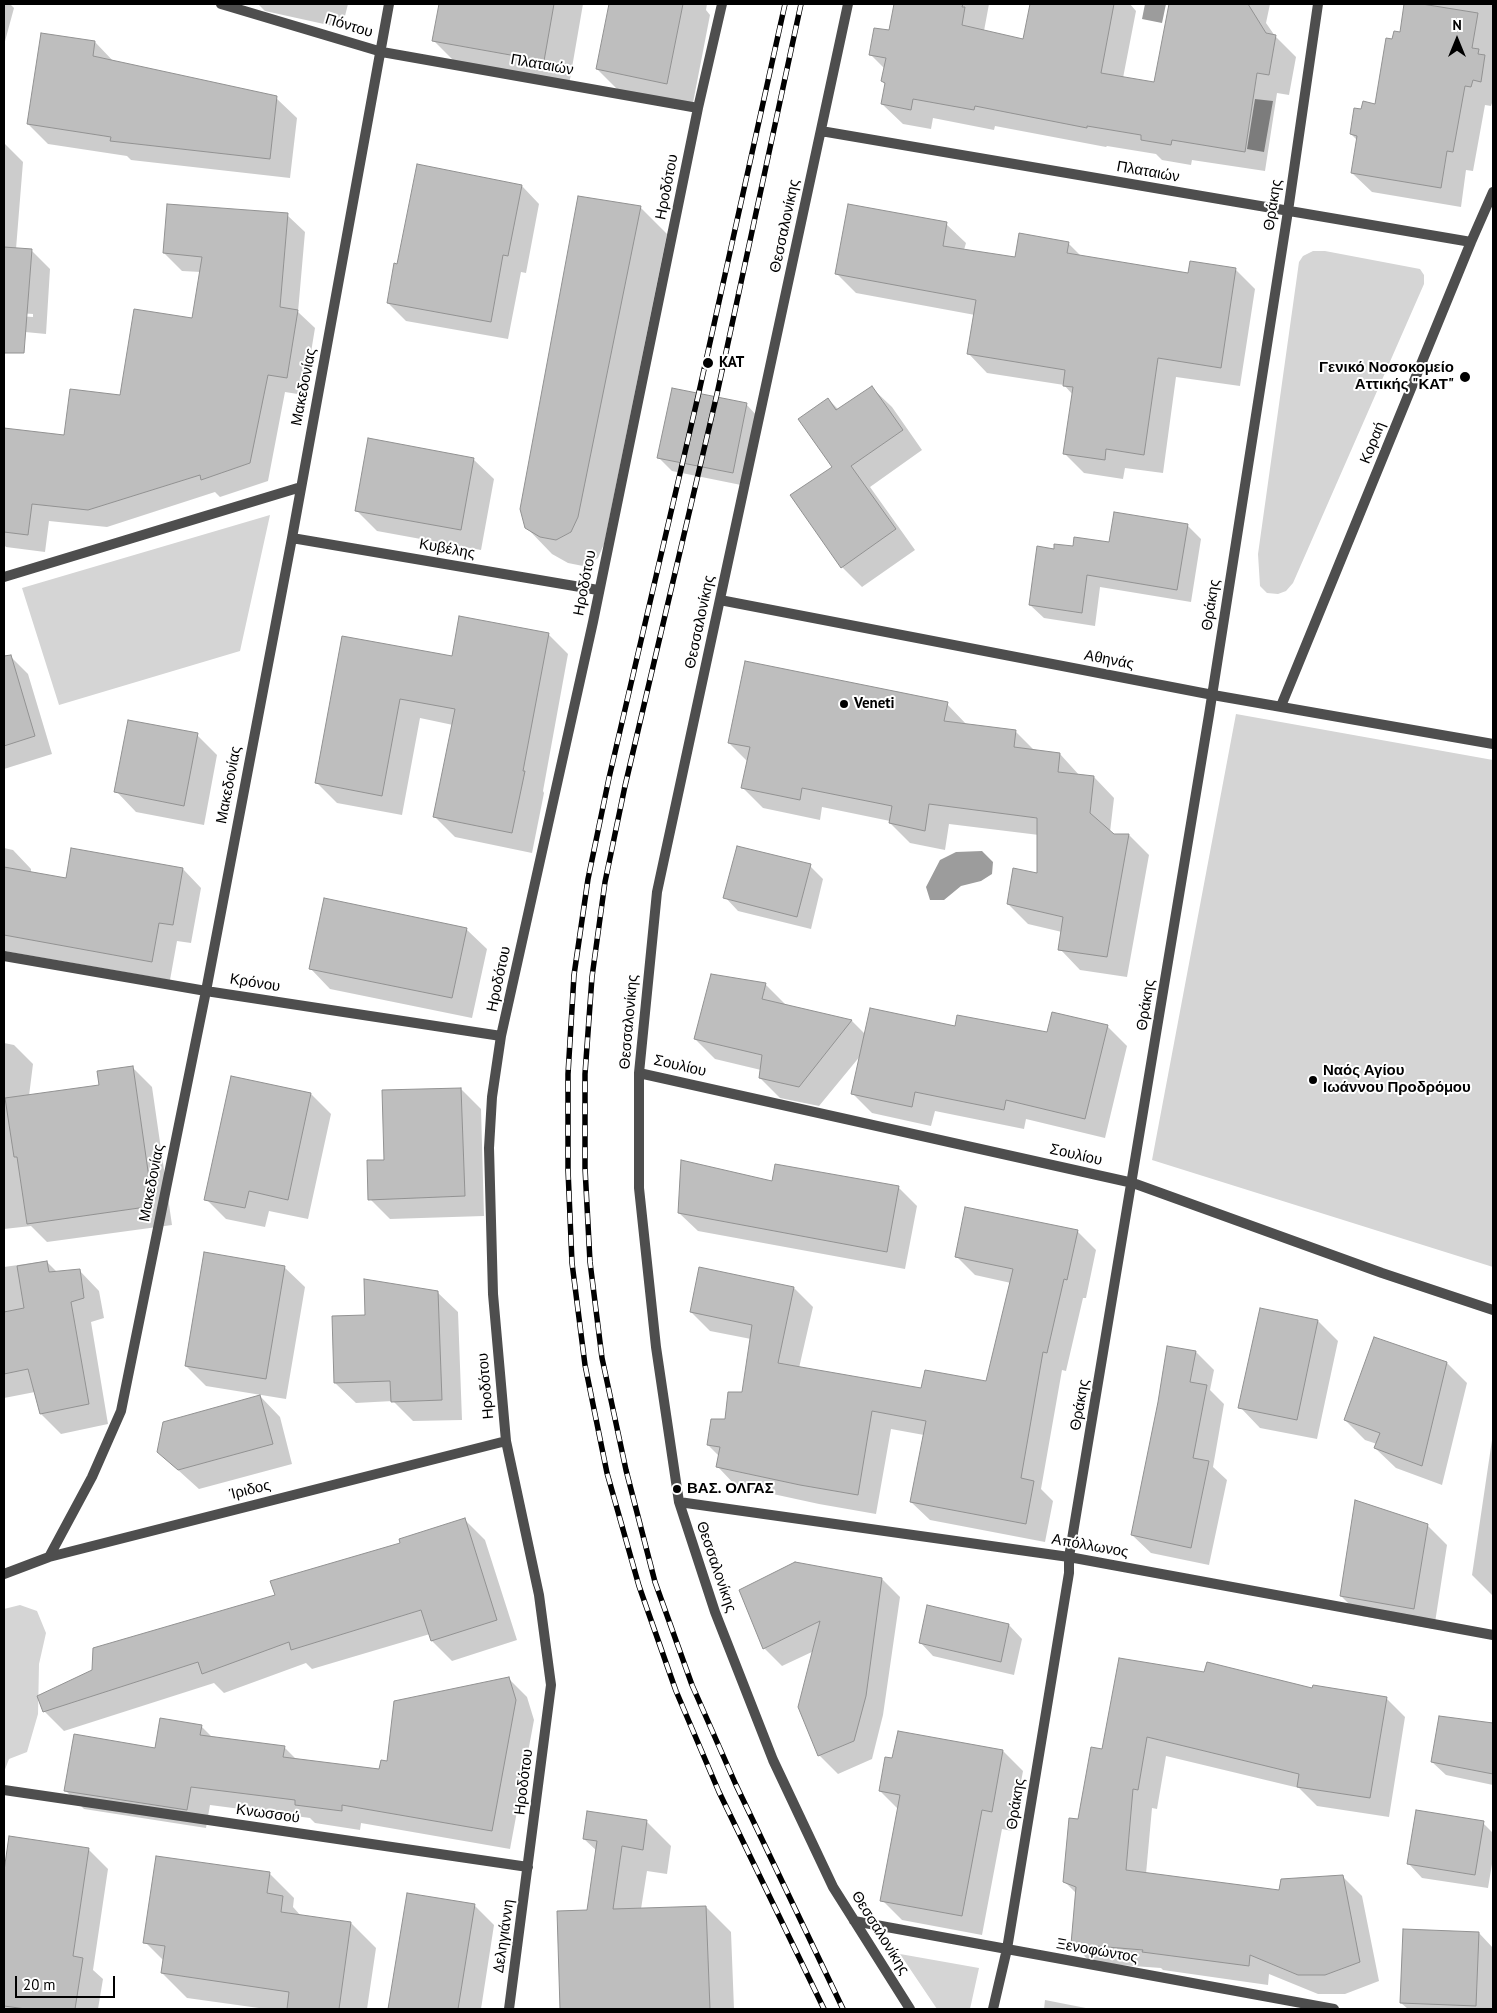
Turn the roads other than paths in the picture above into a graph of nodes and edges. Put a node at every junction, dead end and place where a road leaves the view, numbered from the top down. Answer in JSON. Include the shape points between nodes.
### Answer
{"nodes":[{"id":1,"x":221,"y":4,"type":"edge"},
{"id":2,"x":389,"y":4,"type":"edge"},
{"id":3,"x":722,"y":4,"type":"edge"},
{"id":4,"x":848,"y":4,"type":"edge"},
{"id":5,"x":1318,"y":4,"type":"edge"},
{"id":6,"x":382,"y":52,"type":"junction"},
{"id":7,"x":698,"y":108,"type":"junction"},
{"id":8,"x":821,"y":131,"type":"junction"},
{"id":9,"x":1493,"y":192,"type":"edge"},
{"id":10,"x":1288,"y":211,"type":"junction"},
{"id":11,"x":1471,"y":242,"type":"junction"},
{"id":12,"x":301,"y":486,"type":"junction"},
{"id":13,"x":292,"y":538,"type":"junction"},
{"id":14,"x":4,"y":577,"type":"edge"},
{"id":15,"x":598,"y":590,"type":"junction"},
{"id":16,"x":720,"y":600,"type":"junction"},
{"id":17,"x":1212,"y":695,"type":"junction"},
{"id":18,"x":1281,"y":706,"type":"junction"},
{"id":19,"x":1493,"y":744,"type":"edge"},
{"id":20,"x":4,"y":956,"type":"edge"},
{"id":21,"x":206,"y":991,"type":"junction"},
{"id":22,"x":501,"y":1036,"type":"junction"},
{"id":23,"x":639,"y":1073,"type":"junction"},
{"id":24,"x":1133,"y":1183,"type":"junction"},
{"id":25,"x":1493,"y":1310,"type":"edge"},
{"id":26,"x":506,"y":1441,"type":"junction"},
{"id":27,"x":678,"y":1502,"type":"junction"},
{"id":28,"x":49,"y":1557,"type":"junction"},
{"id":29,"x":1070,"y":1557,"type":"junction"},
{"id":30,"x":4,"y":1574,"type":"edge"},
{"id":31,"x":1493,"y":1635,"type":"edge"},
{"id":32,"x":4,"y":1790,"type":"edge"},
{"id":33,"x":528,"y":1867,"type":"junction"},
{"id":34,"x":854,"y":1921,"type":"junction"},
{"id":35,"x":1007,"y":1949,"type":"junction"},
{"id":36,"x":509,"y":2009,"type":"edge"},
{"id":37,"x":910,"y":2009,"type":"edge"},
{"id":38,"x":993,"y":2009,"type":"edge"},
{"id":39,"x":1334,"y":2009,"type":"edge"}],
"edges":[{"from":1,"to":6,"type":"street","name":"Πόντου"},
{"from":2,"to":6,"type":"street","name":"Μακεδονίας"},
{"from":3,"to":7,"type":"street"},
{"from":4,"to":8,"type":"street","name":"Θεσσαλονίκης"},
{"from":5,"to":10,"type":"street","name":"Θράκης"},
{"from":6,"to":7,"type":"street","name":"Πλαταιών"},
{"from":6,"to":12,"type":"street","name":"Μακεδονίας"},
{"from":7,"to":15,"type":"street","name":"Ηροδότου"},
{"from":8,"to":10,"type":"street","name":"Πλαταιών"},
{"from":8,"to":16,"type":"street","name":"Θεσσαλονίκης"},
{"from":9,"to":11,"type":"street","name":"Κοραή"},
{"from":10,"to":11,"type":"street","name":"Πλαταιών"},
{"from":10,"to":17,"type":"street","name":"Θράκης"},
{"from":11,"to":18,"type":"street","name":"Κοραή"},
{"from":12,"to":13,"type":"street","name":"Μακεδονίας"},
{"from":12,"to":14,"type":"street"},
{"from":13,"to":15,"type":"street","name":"Κυβέλης"},
{"from":13,"to":21,"type":"street","name":"Μακεδονίας"},
{"from":15,"to":22,"type":"street","name":"Ηροδότου"},
{"from":16,"to":17,"type":"street","name":"Αθηνάς"},
{"from":16,"to":23,"type":"street","name":"Θεσσαλονίκης","via":[[657,892]]},
{"from":17,"to":18,"type":"street","name":"Αθηνάς"},
{"from":17,"to":24,"type":"street","name":"Θράκης"},
{"from":18,"to":19,"type":"street","name":"Αθηνάς"},
{"from":20,"to":21,"type":"street","name":"Κρόνου"},
{"from":21,"to":22,"type":"street","name":"Κρόνου"},
{"from":21,"to":28,"type":"street","name":"Μακεδονίας","via":[[121,1410],[92,1477]]},
{"from":22,"to":26,"type":"street","name":"Ηροδότου","via":[[488,1148],[492,1294]]},
{"from":23,"to":24,"type":"street","name":"Σουλίου"},
{"from":23,"to":27,"type":"street","name":"Θεσσαλονίκης","via":[[640,1188],[656,1347]]},
{"from":24,"to":25,"type":"street","name":"Σουλίου","via":[[1382,1274]]},
{"from":24,"to":29,"type":"street","name":"Θράκης"},
{"from":26,"to":28,"type":"street","name":"Ίριδος"},
{"from":26,"to":33,"type":"street","name":"Ηροδότου","via":[[539,1595],[551,1685]]},
{"from":27,"to":29,"type":"street","name":"Απόλλωνος"},
{"from":27,"to":34,"type":"street","name":"Θεσσαλονίκης","via":[[715,1612],[773,1760],[832,1887]]},
{"from":28,"to":30,"type":"street","name":"Ίριδος"},
{"from":29,"to":31,"type":"street","name":"Απόλλωνος"},
{"from":29,"to":35,"type":"street","name":"Θράκης"},
{"from":32,"to":33,"type":"street","name":"Κνωσσού"},
{"from":33,"to":36,"type":"street","name":"Δεληγιάννη"},
{"from":34,"to":35,"type":"street","name":"Ξενοφώντος"},
{"from":34,"to":37,"type":"street","name":"Θεσσαλονίκης"},
{"from":35,"to":38,"type":"street","name":"Θράκης"},
{"from":35,"to":39,"type":"street","name":"Ξενοφώντος"}]}
